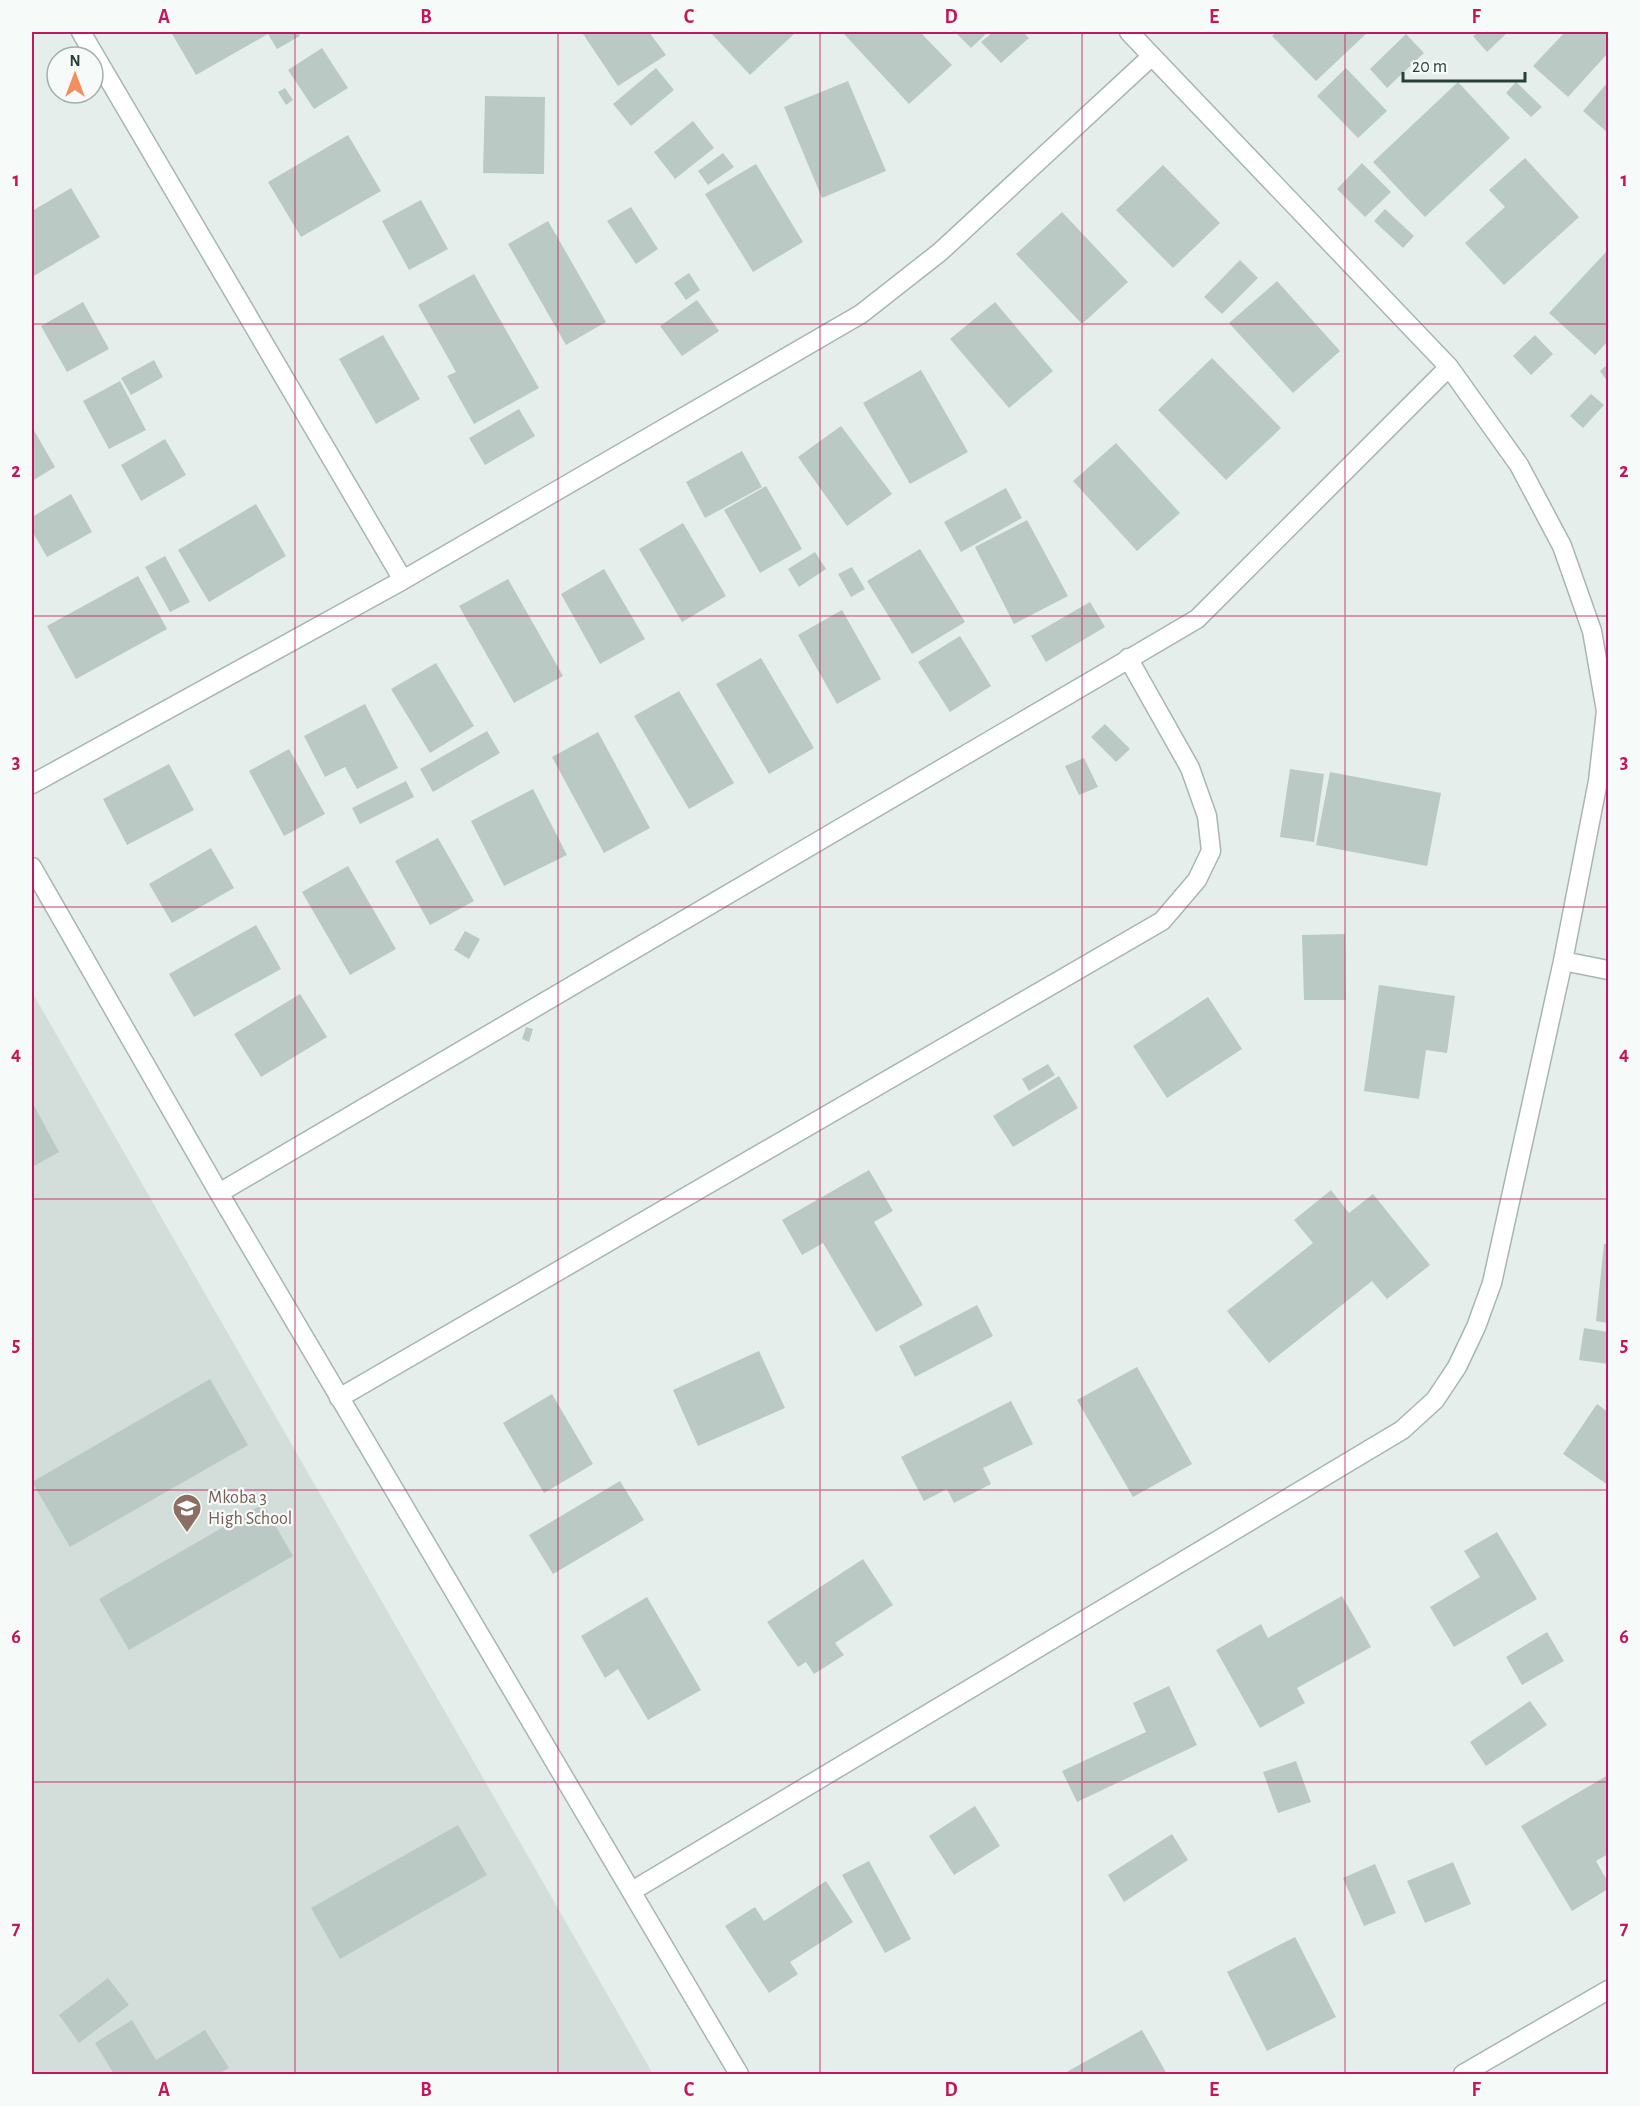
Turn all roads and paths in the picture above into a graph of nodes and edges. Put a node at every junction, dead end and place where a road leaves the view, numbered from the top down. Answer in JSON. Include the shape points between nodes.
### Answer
{"nodes":[{"id":1,"x":81,"y":32,"type":"edge"},
{"id":2,"x":1129,"y":32,"type":"edge"},
{"id":3,"x":1152,"y":56,"type":"junction"},
{"id":4,"x":1449,"y":367,"type":"junction"},
{"id":5,"x":403,"y":580,"type":"junction"},
{"id":6,"x":1128,"y":658,"type":"junction"},
{"id":7,"x":32,"y":784,"type":"edge"},
{"id":8,"x":32,"y":867,"type":"edge"},
{"id":9,"x":1563,"y":961,"type":"junction"},
{"id":10,"x":1608,"y":970,"type":"edge"},
{"id":11,"x":219,"y":1193,"type":"junction"},
{"id":12,"x":339,"y":1398,"type":"junction"},
{"id":13,"x":632,"y":1891,"type":"junction"},
{"id":14,"x":1608,"y":1990,"type":"edge"},
{"id":15,"x":739,"y":2074,"type":"edge"},
{"id":16,"x":1463,"y":2074,"type":"edge"}],
"edges":[{"from":1,"to":5,"type":"street"},
{"from":2,"to":3,"type":"street"},
{"from":3,"to":4,"type":"street"},
{"from":3,"to":5,"type":"street","via":[[940,252],[861,314]]},
{"from":4,"to":6,"type":"street","via":[[1197,619]]},
{"from":4,"to":9,"type":"street","via":[[1519,465],[1562,546],[1592,631],[1606,711],[1598,781]]},
{"from":5,"to":7,"type":"street"},
{"from":6,"to":11,"type":"street"},
{"from":6,"to":12,"type":"street","via":[[1190,768],[1207,816],[1212,851],[1197,880],[1162,921]]},
{"from":8,"to":11,"type":"street"},
{"from":9,"to":10,"type":"street"},
{"from":9,"to":13,"type":"street","via":[[1492,1283],[1457,1367],[1436,1400],[1402,1430]]},
{"from":11,"to":12,"type":"street"},
{"from":12,"to":13,"type":"street"},
{"from":13,"to":15,"type":"street"},
{"from":14,"to":16,"type":"street"}]}
